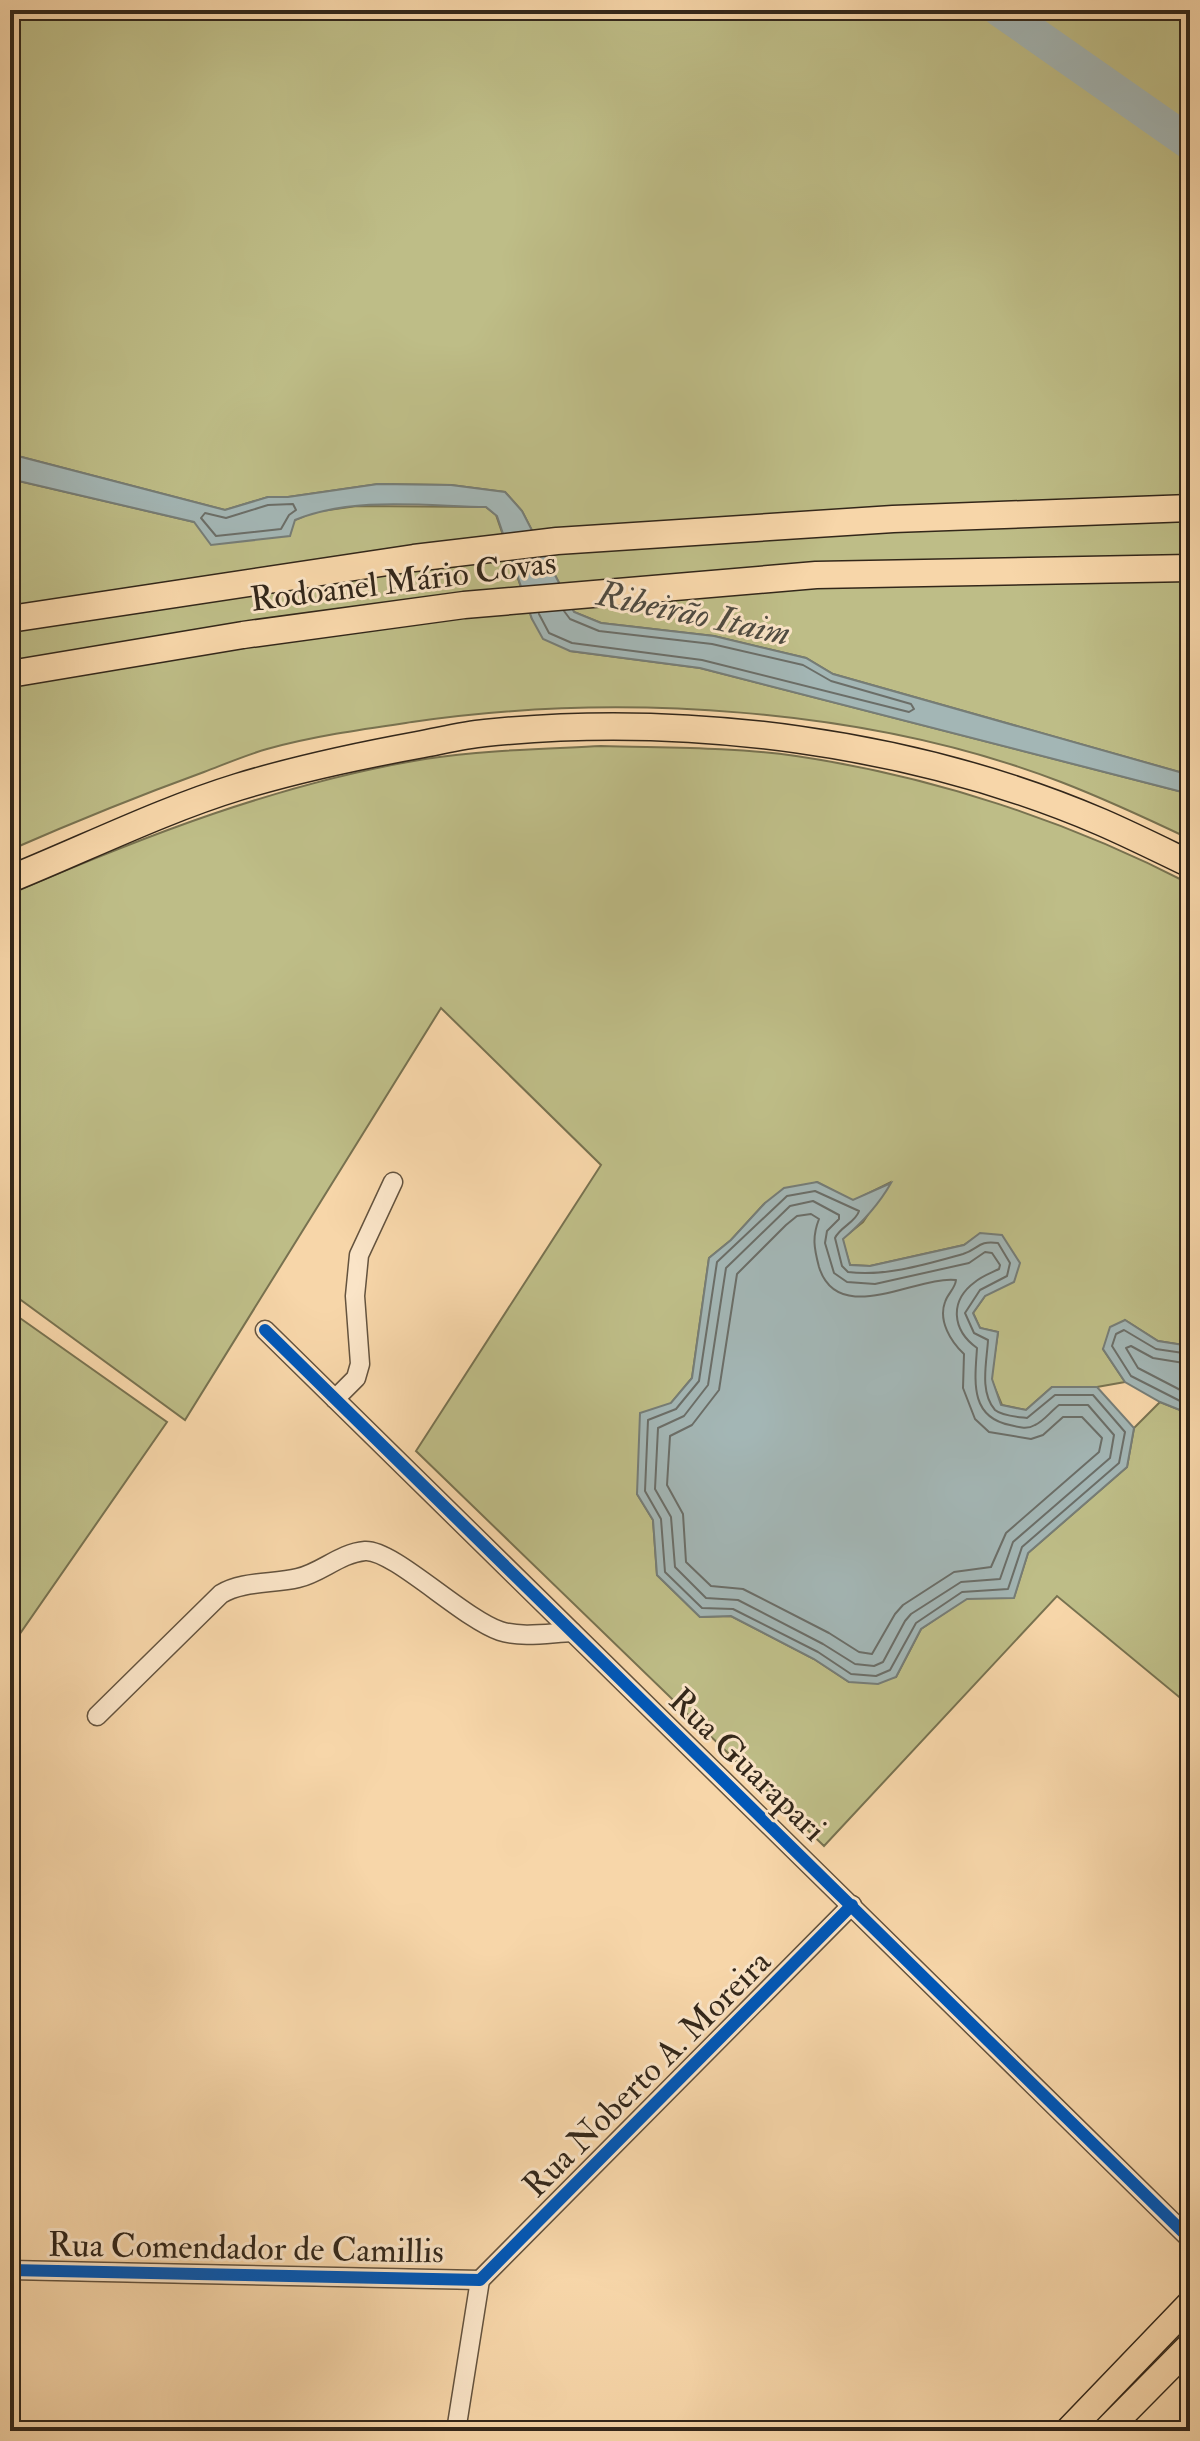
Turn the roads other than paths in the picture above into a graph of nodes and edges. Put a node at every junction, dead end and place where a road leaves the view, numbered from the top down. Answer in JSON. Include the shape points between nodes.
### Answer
{"nodes":[{"id":1,"x":1190,"y":508,"type":"edge"},
{"id":2,"x":1190,"y":568,"type":"edge"},
{"id":3,"x":10,"y":619,"type":"edge"},
{"id":4,"x":10,"y":674,"type":"edge"},
{"id":5,"x":1190,"y":864,"type":"edge"},
{"id":6,"x":10,"y":879,"type":"edge"},
{"id":7,"x":393,"y":1182,"type":"dead end"},
{"id":8,"x":265,"y":1330,"type":"dead end"},
{"id":9,"x":335,"y":1399,"type":"junction"},
{"id":10,"x":572,"y":1632,"type":"junction"},
{"id":11,"x":97,"y":1716,"type":"dead end"},
{"id":12,"x":852,"y":1905,"type":"junction"},
{"id":13,"x":1190,"y":2239,"type":"edge"},
{"id":14,"x":10,"y":2270,"type":"edge"},
{"id":15,"x":480,"y":2280,"type":"junction"},
{"id":16,"x":1190,"y":2304,"type":"edge"},
{"id":17,"x":1190,"y":2346,"type":"edge"},
{"id":18,"x":456,"y":2431,"type":"edge"},
{"id":19,"x":1068,"y":2431,"type":"edge"},
{"id":20,"x":1106,"y":2431,"type":"edge"}],
"edges":[{"from":1,"to":3,"type":"highway","name":"Rodoanel Mário Covas","via":[[893,519],[557,541]]},
{"from":2,"to":4,"type":"highway","name":"Rodoanel Mário Covas","via":[[816,575],[464,605]]},
{"from":5,"to":6,"type":"highway","via":[[1099,821],[977,778],[865,751],[685,729],[548,728],[482,733],[363,755],[238,787]]},
{"from":7,"to":9,"type":"street","via":[[359,1255],[355,1296],[360,1364],[356,1378]]},
{"from":8,"to":9,"type":"street","name":"Rua Guarapari"},
{"from":9,"to":10,"type":"street","name":"Rua Guarapari"},
{"from":10,"to":11,"type":"street","via":[[518,1635],[498,1630],[464,1614],[384,1555],[366,1551],[347,1555],[314,1575],[231,1587]]},
{"from":10,"to":12,"type":"street","name":"Rua Guarapari"},
{"from":12,"to":13,"type":"street","name":"Rua Guarapari"},
{"from":12,"to":15,"type":"street","name":"Rua Noberto A. Moreira"},
{"from":14,"to":15,"type":"street","name":"Rua Comendador de Camillis"},
{"from":15,"to":18,"type":"street"},
{"from":16,"to":19,"type":"highway"},
{"from":17,"to":20,"type":"highway"}]}
